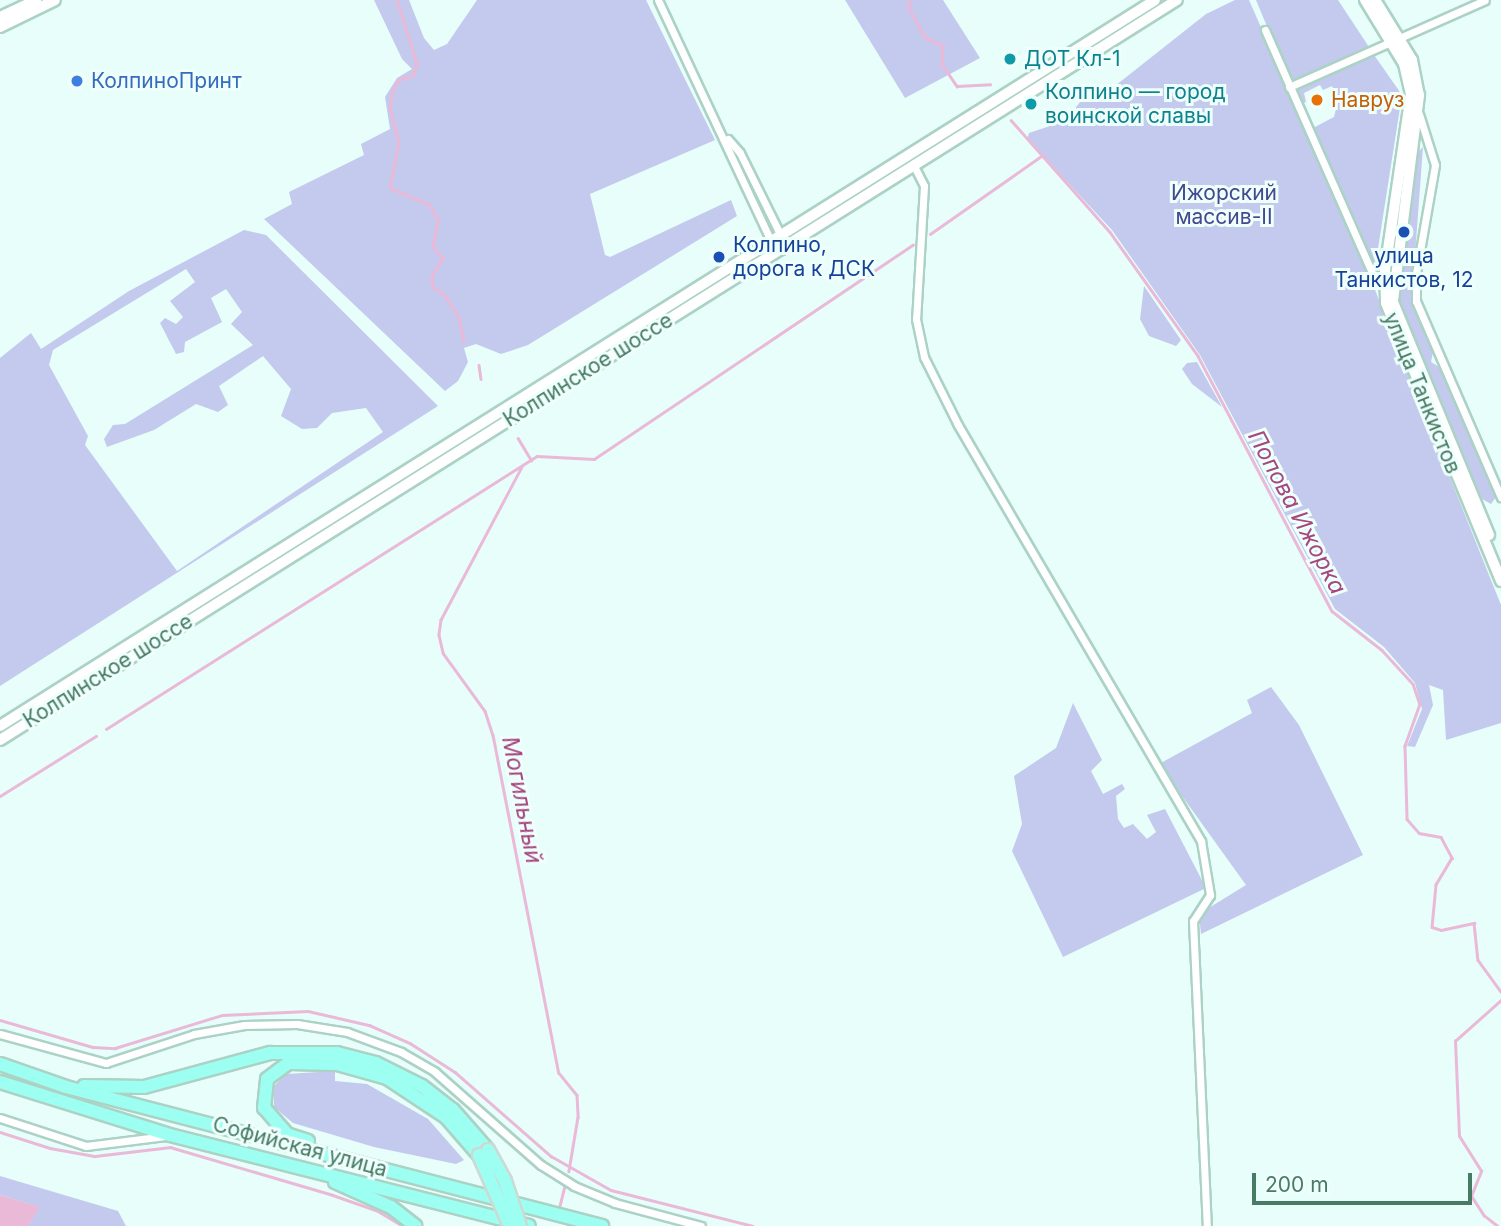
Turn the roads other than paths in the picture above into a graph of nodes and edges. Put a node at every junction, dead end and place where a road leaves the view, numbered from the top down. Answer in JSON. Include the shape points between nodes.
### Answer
{"nodes":[{"id":1,"x":36,"y":0,"type":"edge"},
{"id":2,"x":55,"y":0,"type":"edge"},
{"id":3,"x":658,"y":0,"type":"edge"},
{"id":4,"x":1155,"y":0,"type":"edge"},
{"id":5,"x":1177,"y":0,"type":"edge"},
{"id":6,"x":1365,"y":0,"type":"edge"},
{"id":7,"x":1375,"y":0,"type":"edge"},
{"id":8,"x":1485,"y":0,"type":"edge"},
{"id":9,"x":0,"y":17,"type":"edge"},
{"id":10,"x":0,"y":27,"type":"edge"},
{"id":11,"x":1265,"y":30,"type":"dead end"},
{"id":12,"x":1395,"y":40,"type":"junction"},
{"id":13,"x":1289,"y":86,"type":"junction"},
{"id":14,"x":1417,"y":109,"type":"junction"},
{"id":15,"x":725,"y":135,"type":"junction"},
{"id":16,"x":914,"y":166,"type":"junction"},
{"id":17,"x":776,"y":238,"type":"junction"},
{"id":18,"x":782,"y":250,"type":"junction"},
{"id":19,"x":1384,"y":286,"type":"junction"},
{"id":20,"x":1501,"y":497,"type":"edge"},
{"id":21,"x":1501,"y":564,"type":"edge"},
{"id":22,"x":1501,"y":579,"type":"edge"},
{"id":23,"x":0,"y":726,"type":"edge"},
{"id":24,"x":0,"y":740,"type":"edge"},
{"id":25,"x":0,"y":1034,"type":"edge"},
{"id":26,"x":0,"y":1064,"type":"edge"},
{"id":27,"x":0,"y":1082,"type":"edge"},
{"id":28,"x":66,"y":1087,"type":"junction"},
{"id":29,"x":0,"y":1118,"type":"edge"},
{"id":30,"x":170,"y":1135,"type":"junction"},
{"id":31,"x":483,"y":1153,"type":"junction"},
{"id":32,"x":349,"y":1160,"type":"junction"},
{"id":33,"x":300,"y":1166,"type":"junction"},
{"id":34,"x":415,"y":1226,"type":"edge"},
{"id":35,"x":510,"y":1226,"type":"edge"},
{"id":36,"x":520,"y":1226,"type":"edge"},
{"id":37,"x":529,"y":1226,"type":"edge"},
{"id":38,"x":602,"y":1226,"type":"edge"},
{"id":39,"x":701,"y":1226,"type":"edge"},
{"id":40,"x":1207,"y":1226,"type":"edge"}],
"edges":[{"from":1,"to":9,"type":"main road"},
{"from":2,"to":10,"type":"main road"},
{"from":3,"to":15,"type":"street"},
{"from":4,"to":17,"type":"main road","name":"Колпинское шоссе"},
{"from":5,"to":16,"type":"main road","name":"Колпинское шоссе"},
{"from":6,"to":12,"type":"main road","name":"улица Танкистов"},
{"from":7,"to":12,"type":"main road","name":"улица Танкистов"},
{"from":8,"to":12,"type":"street"},
{"from":11,"to":13,"type":"street"},
{"from":12,"to":13,"type":"street"},
{"from":12,"to":14,"type":"main road","name":"улица Танкистов","via":[[1418,76]]},
{"from":12,"to":19,"type":"main road","name":"улица Танкистов","via":[[1411,94]]},
{"from":13,"to":19,"type":"street","via":[[1375,279]]},
{"from":14,"to":20,"type":"street","via":[[1435,165],[1415,281],[1416,300]]},
{"from":14,"to":21,"type":"main road","name":"улица Танкистов","via":[[1392,302]]},
{"from":15,"to":17,"type":"street"},
{"from":15,"to":17,"type":"street","via":[[740,153]]},
{"from":16,"to":18,"type":"main road","name":"Колпинское шоссе"},
{"from":16,"to":40,"type":"street","via":[[924,186],[916,319],[924,357],[958,425],[1201,841],[1210,895],[1192,921]]},
{"from":17,"to":18,"type":"street"},
{"from":17,"to":23,"type":"main road","name":"Колпинское шоссе"},
{"from":18,"to":24,"type":"main road","name":"Колпинское шоссе"},
{"from":19,"to":22,"type":"main road","name":"улица Танкистов","via":[[1393,325],[1477,534]]},
{"from":25,"to":39,"type":"street","via":[[106,1063],[231,1026],[297,1024],[347,1032],[401,1052],[435,1072],[533,1159],[574,1186],[614,1203]]},
{"from":26,"to":28,"type":"main road","name":"Софийская улица"},
{"from":27,"to":30,"type":"main road","name":"Софийская улица"},
{"from":28,"to":31,"type":"main road","via":[[122,1090],[270,1054],[338,1053],[376,1063],[422,1086],[453,1110]]},
{"from":28,"to":32,"type":"main road","name":"Софийская улица"},
{"from":29,"to":30,"type":"street","via":[[86,1146]]},
{"from":30,"to":33,"type":"main road","name":"Софийская улица"},
{"from":31,"to":32,"type":"main road","via":[[446,1117],[387,1079],[318,1061],[288,1063],[273,1072],[262,1098],[276,1127],[335,1148]]},
{"from":31,"to":35,"type":"main road","bridge":true},
{"from":31,"to":36,"type":"main road","bridge":true,"via":[[505,1181]]},
{"from":32,"to":38,"type":"main road","name":"Софийская улица"},
{"from":33,"to":34,"type":"main road","via":[[374,1198]]},
{"from":33,"to":37,"type":"main road","name":"Софийская улица"}]}
